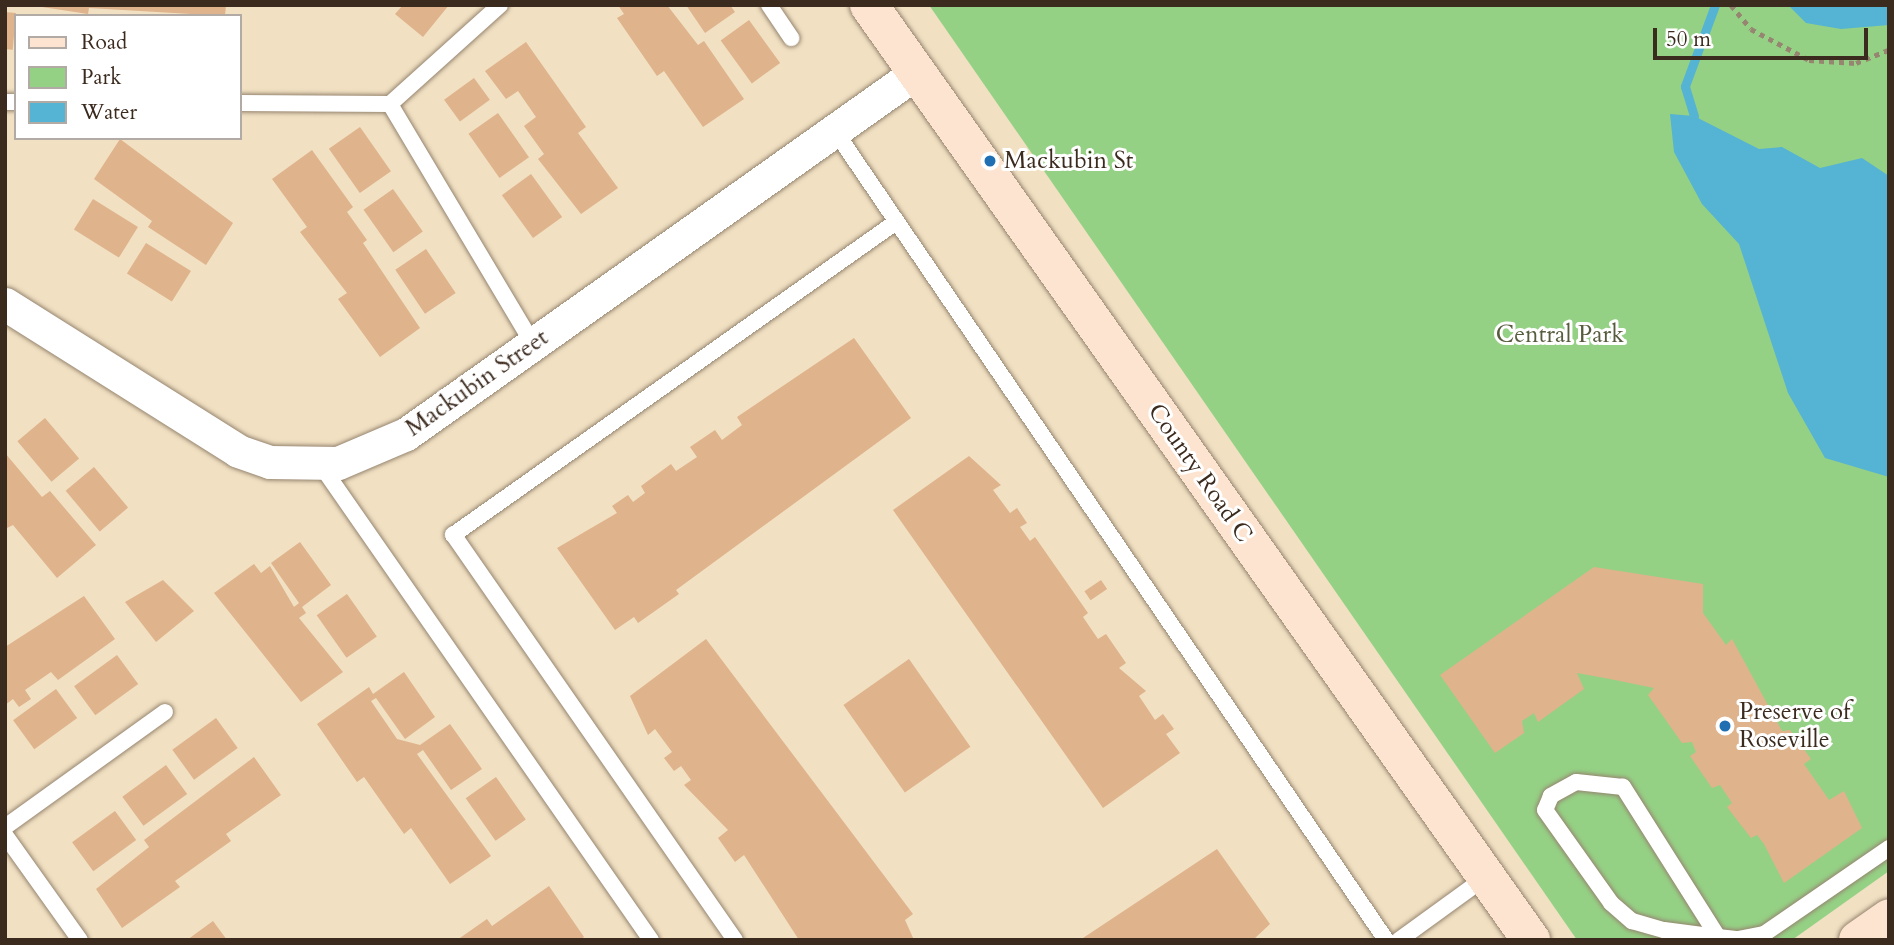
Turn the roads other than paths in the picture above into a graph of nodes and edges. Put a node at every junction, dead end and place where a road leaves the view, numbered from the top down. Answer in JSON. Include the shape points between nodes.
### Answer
{"nodes":[{"id":1,"x":500,"y":5,"type":"edge"},
{"id":2,"x":769,"y":5,"type":"edge"},
{"id":3,"x":869,"y":5,"type":"edge"},
{"id":4,"x":791,"y":38,"type":"dead end"},
{"id":5,"x":917,"y":72,"type":"junction"},
{"id":6,"x":242,"y":103,"type":"edge"},
{"id":7,"x":390,"y":104,"type":"junction"},
{"id":8,"x":835,"y":131,"type":"junction"},
{"id":9,"x":896,"y":222,"type":"junction"},
{"id":10,"x":5,"y":304,"type":"edge"},
{"id":11,"x":533,"y":344,"type":"junction"},
{"id":12,"x":320,"y":464,"type":"junction"},
{"id":13,"x":165,"y":712,"type":"dead end"},
{"id":14,"x":5,"y":827,"type":"edge"},
{"id":15,"x":5,"y":835,"type":"edge"},
{"id":16,"x":1889,"y":848,"type":"edge"},
{"id":17,"x":1486,"y":877,"type":"junction"},
{"id":18,"x":1889,"y":918,"type":"edge"},
{"id":19,"x":1718,"y":937,"type":"junction"},
{"id":20,"x":80,"y":940,"type":"edge"},
{"id":21,"x":651,"y":940,"type":"edge"},
{"id":22,"x":735,"y":940,"type":"edge"},
{"id":23,"x":1386,"y":940,"type":"edge"},
{"id":24,"x":1399,"y":940,"type":"edge"},
{"id":25,"x":1531,"y":940,"type":"edge"},
{"id":26,"x":1858,"y":940,"type":"edge"}],
"edges":[{"from":1,"to":7,"type":"lane"},
{"from":2,"to":4,"type":"lane"},
{"from":3,"to":5,"type":"main road","name":"County Road C"},
{"from":5,"to":8,"type":"street","name":"Mackubin Street"},
{"from":5,"to":17,"type":"main road","name":"County Road C"},
{"from":6,"to":7,"type":"lane"},
{"from":7,"to":11,"type":"lane"},
{"from":8,"to":9,"type":"lane"},
{"from":8,"to":11,"type":"street","name":"Mackubin Street"},
{"from":9,"to":22,"type":"lane","via":[[453,535]]},
{"from":9,"to":23,"type":"lane"},
{"from":10,"to":12,"type":"street","name":"Mackubin Street","via":[[239,451],[270,462]]},
{"from":11,"to":12,"type":"street","name":"Mackubin Street","via":[[406,434],[372,453]]},
{"from":12,"to":21,"type":"lane"},
{"from":13,"to":14,"type":"lane"},
{"from":15,"to":20,"type":"lane"},
{"from":16,"to":19,"type":"lane","via":[[1764,934]]},
{"from":17,"to":24,"type":"lane"},
{"from":17,"to":25,"type":"main road","name":"County Road C"},
{"from":18,"to":26,"type":"main road"},
{"from":19,"to":19,"type":"lane","via":[[1632,921],[1611,903],[1545,810],[1551,796],[1576,782],[1623,787]]}]}
